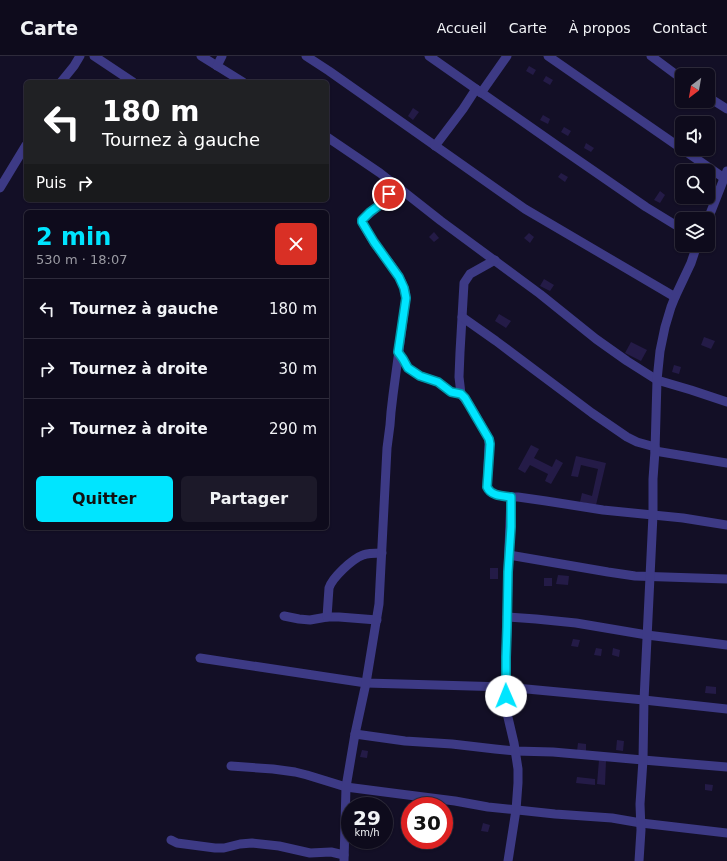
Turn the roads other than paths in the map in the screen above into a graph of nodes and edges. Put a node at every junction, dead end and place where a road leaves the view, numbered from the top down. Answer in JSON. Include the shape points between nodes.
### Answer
{"nodes":[{"id":1,"x":80,"y":56,"type":"edge"},
{"id":2,"x":94,"y":56,"type":"edge"},
{"id":3,"x":201,"y":56,"type":"edge"},
{"id":4,"x":222,"y":56,"type":"edge"},
{"id":5,"x":306,"y":56,"type":"edge"},
{"id":6,"x":429,"y":56,"type":"edge"},
{"id":7,"x":508,"y":56,"type":"edge"},
{"id":8,"x":548,"y":56,"type":"edge"},
{"id":9,"x":651,"y":56,"type":"edge"},
{"id":10,"x":217,"y":66,"type":"junction"},
{"id":11,"x":675,"y":74,"type":"edge"},
{"id":12,"x":64,"y":80,"type":"edge"},
{"id":13,"x":131,"y":80,"type":"edge"},
{"id":14,"x":240,"y":80,"type":"edge"},
{"id":15,"x":479,"y":91,"type":"junction"},
{"id":16,"x":715,"y":101,"type":"edge"},
{"id":17,"x":727,"y":109,"type":"edge"},
{"id":18,"x":329,"y":138,"type":"edge"},
{"id":19,"x":435,"y":146,"type":"junction"},
{"id":20,"x":24,"y":148,"type":"edge"},
{"id":21,"x":725,"y":175,"type":"edge"},
{"id":22,"x":396,"y":186,"type":"junction"},
{"id":23,"x":0,"y":188,"type":"edge"},
{"id":24,"x":711,"y":212,"type":"edge"},
{"id":25,"x":675,"y":224,"type":"edge"},
{"id":26,"x":695,"y":252,"type":"edge"},
{"id":27,"x":495,"y":260,"type":"junction"},
{"id":28,"x":675,"y":297,"type":"junction"},
{"id":29,"x":462,"y":317,"type":"junction"},
{"id":30,"x":398,"y":352,"type":"junction"},
{"id":31,"x":397,"y":368,"type":"junction"},
{"id":32,"x":408,"y":368,"type":"junction"},
{"id":33,"x":657,"y":380,"type":"junction"},
{"id":34,"x":461,"y":394,"type":"junction"},
{"id":35,"x":727,"y":402,"type":"edge"},
{"id":36,"x":655,"y":449,"type":"junction"},
{"id":37,"x":727,"y":463,"type":"edge"},
{"id":38,"x":511,"y":497,"type":"junction"},
{"id":39,"x":653,"y":515,"type":"junction"},
{"id":40,"x":727,"y":525,"type":"edge"},
{"id":41,"x":382,"y":553,"type":"junction"},
{"id":42,"x":509,"y":555,"type":"junction"},
{"id":43,"x":650,"y":576,"type":"junction"},
{"id":44,"x":727,"y":579,"type":"edge"},
{"id":45,"x":284,"y":616,"type":"dead end"},
{"id":46,"x":327,"y":617,"type":"junction"},
{"id":47,"x":507,"y":618,"type":"junction"},
{"id":48,"x":377,"y":620,"type":"junction"},
{"id":49,"x":647,"y":635,"type":"junction"},
{"id":50,"x":727,"y":645,"type":"edge"},
{"id":51,"x":200,"y":658,"type":"dead end"},
{"id":52,"x":366,"y":683,"type":"junction"},
{"id":53,"x":506,"y":687,"type":"junction"},
{"id":54,"x":644,"y":700,"type":"junction"},
{"id":55,"x":727,"y":710,"type":"edge"},
{"id":56,"x":355,"y":734,"type":"junction"},
{"id":57,"x":515,"y":751,"type":"junction"},
{"id":58,"x":643,"y":760,"type":"junction"},
{"id":59,"x":231,"y":766,"type":"dead end"},
{"id":60,"x":727,"y":767,"type":"edge"},
{"id":61,"x":346,"y":787,"type":"junction"},
{"id":62,"x":516,"y":810,"type":"junction"},
{"id":63,"x":641,"y":823,"type":"junction"},
{"id":64,"x":727,"y":833,"type":"edge"},
{"id":65,"x":171,"y":840,"type":"dead end"},
{"id":66,"x":345,"y":859,"type":"edge"},
{"id":67,"x":508,"y":861,"type":"edge"},
{"id":68,"x":639,"y":861,"type":"edge"}],
"edges":[{"from":1,"to":12,"type":"street"},
{"from":2,"to":13,"type":"street"},
{"from":3,"to":10,"type":"street"},
{"from":4,"to":10,"type":"street"},
{"from":5,"to":19,"type":"street"},
{"from":6,"to":15,"type":"street"},
{"from":7,"to":15,"type":"street"},
{"from":8,"to":21,"type":"street"},
{"from":9,"to":11,"type":"street"},
{"from":10,"to":14,"type":"street"},
{"from":15,"to":19,"type":"street"},
{"from":15,"to":25,"type":"street"},
{"from":16,"to":17,"type":"street"},
{"from":18,"to":22,"type":"street"},
{"from":19,"to":28,"type":"street","via":[[525,209]]},
{"from":20,"to":23,"type":"street"},
{"from":21,"to":24,"type":"street"},
{"from":22,"to":27,"type":"street"},
{"from":22,"to":30,"type":"street","via":[[362,222],[404,288],[406,298]]},
{"from":26,"to":28,"type":"street"},
{"from":27,"to":29,"type":"street","via":[[474,271],[466,279]]},
{"from":27,"to":33,"type":"street","via":[[612,350]]},
{"from":28,"to":33,"type":"street","via":[[660,351]]},
{"from":29,"to":34,"type":"street"},
{"from":29,"to":36,"type":"street","via":[[627,437]]},
{"from":30,"to":31,"type":"street"},
{"from":30,"to":32,"type":"street"},
{"from":31,"to":32,"type":"street"},
{"from":31,"to":41,"type":"street","via":[[386,454]]},
{"from":32,"to":34,"type":"street","via":[[420,376],[438,382],[451,392]]},
{"from":33,"to":35,"type":"street"},
{"from":33,"to":36,"type":"street"},
{"from":34,"to":38,"type":"street","via":[[489,439],[487,487],[494,494]]},
{"from":36,"to":37,"type":"street"},
{"from":36,"to":39,"type":"street"},
{"from":38,"to":39,"type":"street"},
{"from":38,"to":42,"type":"street"},
{"from":39,"to":40,"type":"street"},
{"from":39,"to":43,"type":"street"},
{"from":41,"to":46,"type":"street","via":[[362,555],[334,578],[329,588]]},
{"from":41,"to":48,"type":"street"},
{"from":42,"to":43,"type":"street","via":[[608,572]]},
{"from":42,"to":47,"type":"street"},
{"from":43,"to":44,"type":"street"},
{"from":43,"to":49,"type":"street"},
{"from":45,"to":46,"type":"street","via":[[310,620]]},
{"from":46,"to":48,"type":"street"},
{"from":47,"to":49,"type":"street","via":[[576,623]]},
{"from":47,"to":53,"type":"street"},
{"from":48,"to":52,"type":"street"},
{"from":49,"to":50,"type":"street"},
{"from":49,"to":54,"type":"street"},
{"from":51,"to":52,"type":"street"},
{"from":52,"to":53,"type":"street"},
{"from":52,"to":56,"type":"street"},
{"from":53,"to":54,"type":"street"},
{"from":53,"to":57,"type":"street","via":[[506,708]]},
{"from":54,"to":55,"type":"street"},
{"from":54,"to":58,"type":"street"},
{"from":56,"to":57,"type":"street"},
{"from":56,"to":61,"type":"street"},
{"from":57,"to":58,"type":"street"},
{"from":57,"to":62,"type":"street","via":[[518,769]]},
{"from":58,"to":60,"type":"street"},
{"from":58,"to":63,"type":"street"},
{"from":59,"to":61,"type":"street","via":[[295,772]]},
{"from":61,"to":62,"type":"street"},
{"from":61,"to":66,"type":"street"},
{"from":62,"to":63,"type":"street"},
{"from":62,"to":67,"type":"street"},
{"from":63,"to":64,"type":"street"},
{"from":63,"to":68,"type":"street"},
{"from":65,"to":66,"type":"street","via":[[215,848],[252,843],[310,853],[331,852]]}]}
